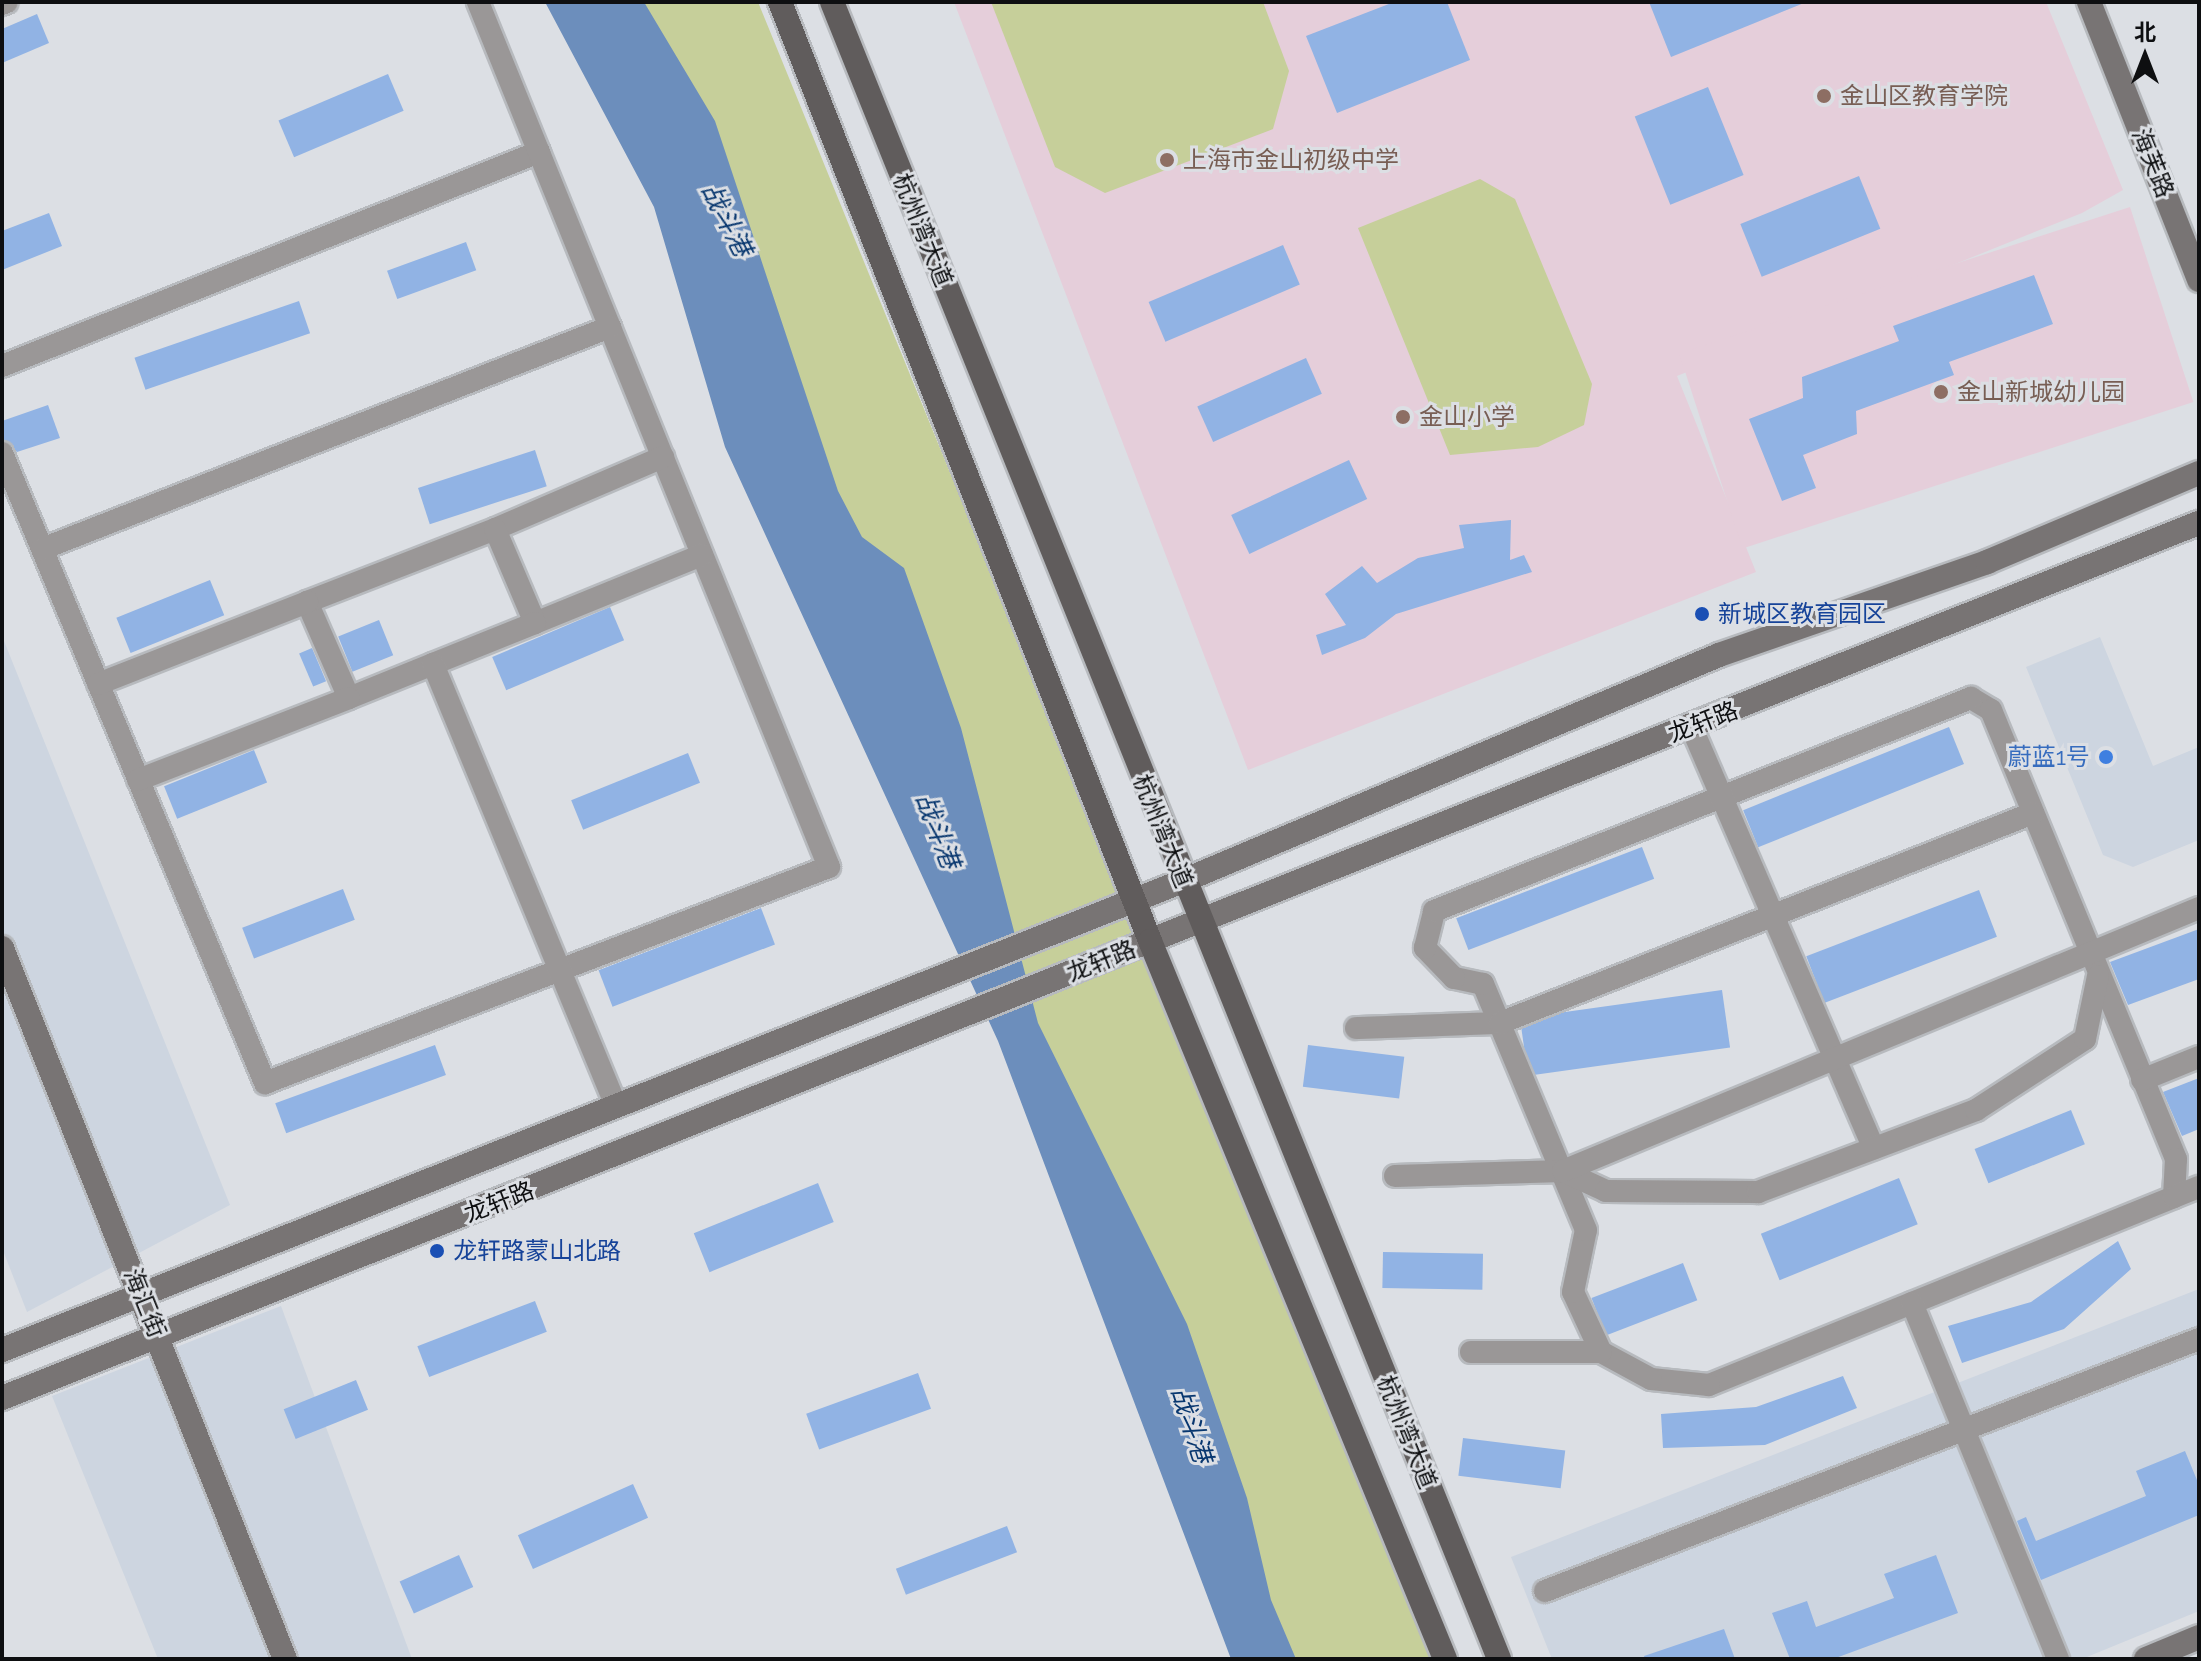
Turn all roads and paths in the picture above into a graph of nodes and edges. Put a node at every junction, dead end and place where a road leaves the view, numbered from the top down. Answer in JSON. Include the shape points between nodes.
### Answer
{"nodes":[{"id":1,"x":478,"y":2,"type":"edge"},
{"id":2,"x":780,"y":2,"type":"edge"},
{"id":3,"x":832,"y":2,"type":"edge"},
{"id":4,"x":2089,"y":2,"type":"edge"},
{"id":5,"x":539,"y":152,"type":"junction"},
{"id":6,"x":2199,"y":280,"type":"edge"},
{"id":7,"x":610,"y":327,"type":"junction"},
{"id":8,"x":2,"y":366,"type":"edge"},
{"id":9,"x":2,"y":453,"type":"edge"},
{"id":10,"x":663,"y":457,"type":"junction"},
{"id":11,"x":2199,"y":473,"type":"edge"},
{"id":12,"x":2199,"y":523,"type":"edge"},
{"id":13,"x":495,"y":529,"type":"junction"},
{"id":14,"x":42,"y":549,"type":"junction"},
{"id":15,"x":702,"y":555,"type":"junction"},
{"id":16,"x":307,"y":602,"type":"junction"},
{"id":17,"x":535,"y":623,"type":"junction"},
{"id":18,"x":433,"y":664,"type":"junction"},
{"id":19,"x":98,"y":684,"type":"junction"},
{"id":20,"x":349,"y":698,"type":"junction"},
{"id":21,"x":1691,"y":726,"type":"junction"},
{"id":22,"x":138,"y":780,"type":"junction"},
{"id":23,"x":1723,"y":798,"type":"junction"},
{"id":24,"x":2033,"y":813,"type":"junction"},
{"id":25,"x":1183,"y":881,"type":"junction"},
{"id":26,"x":1134,"y":900,"type":"junction"},
{"id":27,"x":2199,"y":908,"type":"edge"},
{"id":28,"x":1773,"y":915,"type":"junction"},
{"id":29,"x":1199,"y":920,"type":"junction"},
{"id":30,"x":1150,"y":941,"type":"junction"},
{"id":31,"x":2,"y":948,"type":"edge"},
{"id":32,"x":2088,"y":953,"type":"junction"},
{"id":33,"x":557,"y":969,"type":"junction"},
{"id":34,"x":2098,"y":976,"type":"junction"},
{"id":35,"x":1500,"y":1023,"type":"junction"},
{"id":36,"x":1356,"y":1028,"type":"dead end"},
{"id":37,"x":2199,"y":1057,"type":"edge"},
{"id":38,"x":1835,"y":1061,"type":"junction"},
{"id":39,"x":2142,"y":1080,"type":"junction"},
{"id":40,"x":614,"y":1102,"type":"junction"},
{"id":41,"x":1874,"y":1148,"type":"junction"},
{"id":42,"x":1563,"y":1171,"type":"junction"},
{"id":43,"x":1395,"y":1176,"type":"dead end"},
{"id":44,"x":2199,"y":1187,"type":"edge"},
{"id":45,"x":2174,"y":1197,"type":"junction"},
{"id":46,"x":143,"y":1298,"type":"junction"},
{"id":47,"x":1912,"y":1303,"type":"junction"},
{"id":48,"x":158,"y":1337,"type":"junction"},
{"id":49,"x":2199,"y":1339,"type":"edge"},
{"id":50,"x":2,"y":1350,"type":"edge"},
{"id":51,"x":1471,"y":1352,"type":"dead end"},
{"id":52,"x":1601,"y":1352,"type":"junction"},
{"id":53,"x":2,"y":1398,"type":"edge"},
{"id":54,"x":1964,"y":1430,"type":"junction"},
{"id":55,"x":1545,"y":1591,"type":"dead end"},
{"id":56,"x":2199,"y":1637,"type":"edge"},
{"id":57,"x":285,"y":1659,"type":"edge"},
{"id":58,"x":1445,"y":1659,"type":"edge"},
{"id":59,"x":1499,"y":1659,"type":"edge"},
{"id":60,"x":2058,"y":1659,"type":"edge"},
{"id":61,"x":2146,"y":1659,"type":"edge"}],
"edges":[{"from":1,"to":5,"type":"street"},
{"from":2,"to":26,"type":"main road","name":"杭州湾大道"},
{"from":3,"to":25,"type":"main road","name":"杭州湾大道"},
{"from":4,"to":6,"type":"street","name":"海芙路"},
{"from":5,"to":7,"type":"street"},
{"from":5,"to":8,"type":"street"},
{"from":7,"to":10,"type":"street"},
{"from":7,"to":14,"type":"street"},
{"from":9,"to":14,"type":"street"},
{"from":10,"to":13,"type":"street"},
{"from":10,"to":15,"type":"street"},
{"from":11,"to":25,"type":"street","via":[[1987,562],[1719,655]]},
{"from":12,"to":21,"type":"street","name":"龙轩路"},
{"from":13,"to":16,"type":"street"},
{"from":13,"to":17,"type":"street"},
{"from":14,"to":19,"type":"street"},
{"from":15,"to":17,"type":"street"},
{"from":15,"to":33,"type":"street","via":[[829,867]]},
{"from":16,"to":19,"type":"street"},
{"from":16,"to":20,"type":"street"},
{"from":17,"to":18,"type":"street"},
{"from":18,"to":20,"type":"street"},
{"from":18,"to":33,"type":"street"},
{"from":19,"to":22,"type":"street"},
{"from":20,"to":22,"type":"street"},
{"from":21,"to":23,"type":"street"},
{"from":21,"to":29,"type":"street","name":"龙轩路"},
{"from":22,"to":33,"type":"street","via":[[265,1083]]},
{"from":23,"to":24,"type":"street","via":[[1971,698],[1991,710]]},
{"from":23,"to":28,"type":"street"},
{"from":23,"to":35,"type":"street","via":[[1434,911],[1425,948],[1454,978],[1483,984]]},
{"from":24,"to":28,"type":"street"},
{"from":24,"to":32,"type":"street"},
{"from":25,"to":26,"type":"street"},
{"from":25,"to":29,"type":"main road","name":"杭州湾大道"},
{"from":26,"to":30,"type":"main road","name":"杭州湾大道"},
{"from":26,"to":40,"type":"street"},
{"from":27,"to":32,"type":"street"},
{"from":28,"to":35,"type":"street"},
{"from":28,"to":38,"type":"street"},
{"from":29,"to":30,"type":"street","name":"龙轩路"},
{"from":29,"to":59,"type":"main road","name":"杭州湾大道"},
{"from":30,"to":48,"type":"street","name":"龙轩路"},
{"from":30,"to":58,"type":"main road","name":"杭州湾大道"},
{"from":31,"to":46,"type":"street","name":"海汇街"},
{"from":32,"to":34,"type":"street"},
{"from":32,"to":38,"type":"street"},
{"from":33,"to":40,"type":"street"},
{"from":34,"to":39,"type":"street"},
{"from":34,"to":41,"type":"street","via":[[2085,1039],[1976,1110]]},
{"from":35,"to":36,"type":"street"},
{"from":35,"to":42,"type":"street"},
{"from":37,"to":39,"type":"street"},
{"from":38,"to":41,"type":"street"},
{"from":38,"to":42,"type":"street"},
{"from":39,"to":45,"type":"street","via":[[2176,1159]]},
{"from":40,"to":46,"type":"street"},
{"from":41,"to":42,"type":"street","via":[[1758,1192],[1606,1191]]},
{"from":42,"to":43,"type":"street"},
{"from":42,"to":52,"type":"street","via":[[1586,1230],[1573,1292]]},
{"from":44,"to":45,"type":"street"},
{"from":45,"to":47,"type":"street"},
{"from":46,"to":48,"type":"street","name":"海汇街"},
{"from":46,"to":50,"type":"street"},
{"from":47,"to":52,"type":"street","via":[[1709,1385],[1651,1379]]},
{"from":47,"to":54,"type":"street"},
{"from":48,"to":53,"type":"street","name":"龙轩路"},
{"from":48,"to":57,"type":"street","name":"海汇街"},
{"from":49,"to":54,"type":"street"},
{"from":51,"to":52,"type":"street"},
{"from":54,"to":55,"type":"street"},
{"from":54,"to":60,"type":"street"},
{"from":56,"to":61,"type":"street"}]}
